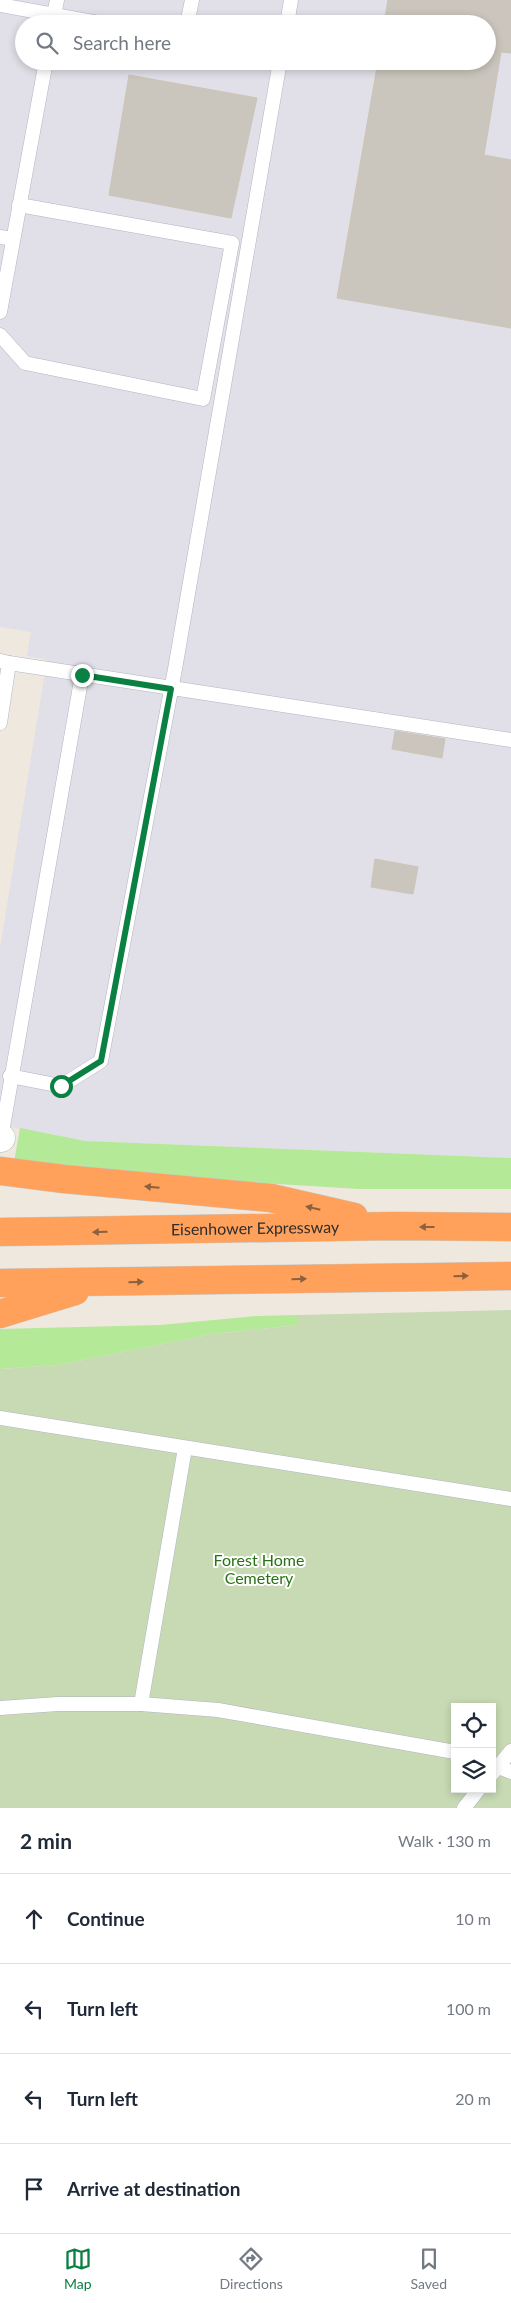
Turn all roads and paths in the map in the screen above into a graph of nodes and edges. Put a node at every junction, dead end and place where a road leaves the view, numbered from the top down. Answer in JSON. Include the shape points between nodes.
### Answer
{"nodes":[{"id":1,"x":57,"y":0,"type":"edge"},
{"id":2,"x":192,"y":0,"type":"edge"},
{"id":3,"x":291,"y":0,"type":"edge"},
{"id":4,"x":0,"y":5,"type":"edge"},
{"id":5,"x":38,"y":15,"type":"edge"},
{"id":6,"x":54,"y":15,"type":"edge"},
{"id":7,"x":189,"y":15,"type":"edge"},
{"id":8,"x":288,"y":15,"type":"edge"},
{"id":9,"x":44,"y":70,"type":"edge"},
{"id":10,"x":278,"y":70,"type":"edge"},
{"id":11,"x":19,"y":205,"type":"junction"},
{"id":12,"x":7,"y":238,"type":"edge"},
{"id":13,"x":0,"y":312,"type":"edge"},
{"id":14,"x":0,"y":335,"type":"edge"},
{"id":15,"x":5,"y":662,"type":"edge"},
{"id":16,"x":82,"y":675,"type":"junction"},
{"id":17,"x":171,"y":689,"type":"junction"},
{"id":18,"x":0,"y":723,"type":"edge"},
{"id":19,"x":511,"y":740,"type":"edge"},
{"id":20,"x":10,"y":1076,"type":"junction"},
{"id":21,"x":1,"y":1138,"type":"edge"},
{"id":22,"x":0,"y":1171,"type":"edge"},
{"id":23,"x":394,"y":1226,"type":"junction"},
{"id":24,"x":511,"y":1227,"type":"edge"},
{"id":25,"x":0,"y":1232,"type":"edge"},
{"id":26,"x":511,"y":1276,"type":"edge"},
{"id":27,"x":0,"y":1283,"type":"edge"},
{"id":28,"x":99,"y":1283,"type":"junction"},
{"id":29,"x":0,"y":1314,"type":"edge"},
{"id":30,"x":0,"y":1418,"type":"edge"},
{"id":31,"x":185,"y":1448,"type":"junction"},
{"id":32,"x":511,"y":1499,"type":"edge"},
{"id":33,"x":141,"y":1704,"type":"junction"},
{"id":34,"x":0,"y":1708,"type":"edge"},
{"id":35,"x":451,"y":1751,"type":"edge"},
{"id":36,"x":511,"y":1751,"type":"edge"},
{"id":37,"x":499,"y":1769,"type":"edge"},
{"id":38,"x":476,"y":1793,"type":"edge"},
{"id":39,"x":464,"y":1808,"type":"edge"}],
"edges":[{"from":1,"to":6,"type":"lane"},
{"from":2,"to":7,"type":"lane"},
{"from":3,"to":8,"type":"lane"},
{"from":4,"to":5,"type":"lane"},
{"from":9,"to":11,"type":"lane"},
{"from":10,"to":17,"type":"lane"},
{"from":11,"to":12,"type":"lane"},
{"from":11,"to":14,"type":"lane","via":[[232,243],[202,398],[25,363]]},
{"from":12,"to":13,"type":"lane"},
{"from":15,"to":16,"type":"lane"},
{"from":15,"to":18,"type":"lane"},
{"from":16,"to":17,"type":"lane"},
{"from":16,"to":20,"type":"lane"},
{"from":17,"to":19,"type":"lane"},
{"from":17,"to":20,"type":"lane","via":[[101,1061],[61,1086]]},
{"from":20,"to":21,"type":"lane"},
{"from":23,"to":22,"type":"highway","one_way":true,"via":[[271,1198],[64,1180]]},
{"from":24,"to":23,"type":"highway","name":"Eisenhower Expressway","one_way":true},
{"from":23,"to":25,"type":"highway","name":"Eisenhower Expressway","one_way":true},
{"from":28,"to":26,"type":"highway","one_way":true},
{"from":27,"to":28,"type":"highway"},
{"from":28,"to":29,"type":"highway"},
{"from":30,"to":31,"type":"lane"},
{"from":31,"to":32,"type":"lane"},
{"from":31,"to":33,"type":"lane"},
{"from":33,"to":34,"type":"lane"},
{"from":33,"to":35,"type":"lane","via":[[218,1710]]},
{"from":36,"to":37,"type":"lane"},
{"from":38,"to":39,"type":"lane"}]}
